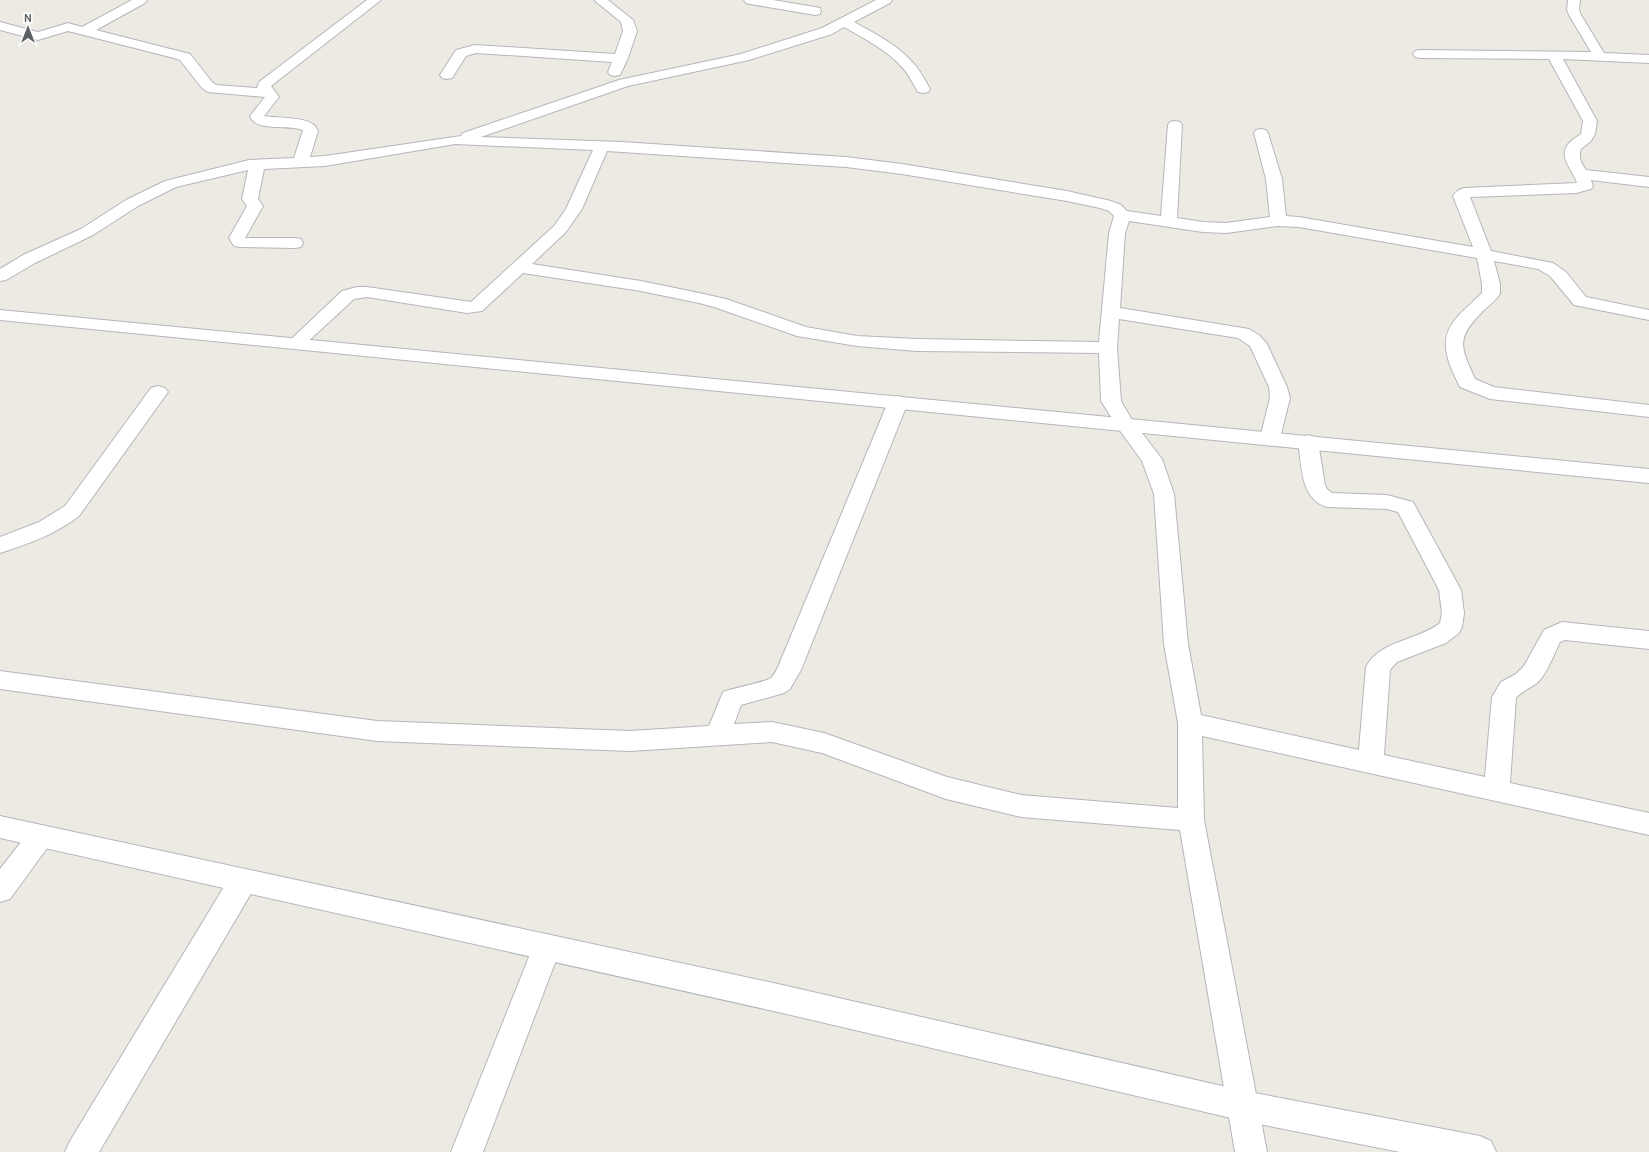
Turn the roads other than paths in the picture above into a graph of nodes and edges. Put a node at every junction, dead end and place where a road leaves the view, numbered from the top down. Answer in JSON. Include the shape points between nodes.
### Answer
{"nodes":[{"id":1,"x":141,"y":0,"type":"edge"},
{"id":2,"x":375,"y":0,"type":"edge"},
{"id":3,"x":600,"y":0,"type":"edge"},
{"id":4,"x":750,"y":0,"type":"edge"},
{"id":5,"x":886,"y":0,"type":"edge"},
{"id":6,"x":1574,"y":0,"type":"edge"},
{"id":7,"x":818,"y":6,"type":"edge"},
{"id":8,"x":845,"y":22,"type":"junction"},
{"id":9,"x":0,"y":26,"type":"edge"},
{"id":10,"x":84,"y":31,"type":"junction"},
{"id":11,"x":828,"y":32,"type":"junction"},
{"id":12,"x":1420,"y":54,"type":"dead end"},
{"id":13,"x":1554,"y":55,"type":"junction"},
{"id":14,"x":1600,"y":57,"type":"junction"},
{"id":15,"x":621,"y":58,"type":"junction"},
{"id":16,"x":1649,"y":59,"type":"edge"},
{"id":17,"x":447,"y":75,"type":"dead end"},
{"id":18,"x":608,"y":88,"type":"junction"},
{"id":19,"x":923,"y":89,"type":"dead end"},
{"id":20,"x":270,"y":93,"type":"junction"},
{"id":21,"x":1175,"y":125,"type":"dead end"},
{"id":22,"x":1261,"y":133,"type":"dead end"},
{"id":23,"x":455,"y":140,"type":"junction"},
{"id":24,"x":602,"y":146,"type":"junction"},
{"id":25,"x":300,"y":163,"type":"junction"},
{"id":26,"x":257,"y":165,"type":"junction"},
{"id":27,"x":1581,"y":174,"type":"junction"},
{"id":28,"x":1648,"y":184,"type":"edge"},
{"id":29,"x":1122,"y":215,"type":"junction"},
{"id":30,"x":1278,"y":221,"type":"junction"},
{"id":31,"x":1169,"y":222,"type":"junction"},
{"id":32,"x":295,"y":243,"type":"dead end"},
{"id":33,"x":1483,"y":254,"type":"junction"},
{"id":34,"x":520,"y":267,"type":"junction"},
{"id":35,"x":0,"y":276,"type":"edge"},
{"id":36,"x":1111,"y":312,"type":"junction"},
{"id":37,"x":0,"y":315,"type":"edge"},
{"id":38,"x":1649,"y":315,"type":"edge"},
{"id":39,"x":296,"y":343,"type":"junction"},
{"id":40,"x":1108,"y":348,"type":"junction"},
{"id":41,"x":158,"y":392,"type":"dead end"},
{"id":42,"x":898,"y":402,"type":"junction"},
{"id":43,"x":1649,"y":410,"type":"edge"},
{"id":44,"x":1125,"y":424,"type":"junction"},
{"id":45,"x":1270,"y":438,"type":"junction"},
{"id":46,"x":1308,"y":442,"type":"junction"},
{"id":47,"x":1649,"y":476,"type":"edge"},
{"id":48,"x":0,"y":545,"type":"edge"},
{"id":49,"x":1649,"y":640,"type":"edge"},
{"id":50,"x":0,"y":680,"type":"edge"},
{"id":51,"x":1190,"y":723,"type":"junction"},
{"id":52,"x":718,"y":735,"type":"junction"},
{"id":53,"x":1370,"y":762,"type":"junction"},
{"id":54,"x":1497,"y":791,"type":"junction"},
{"id":55,"x":1191,"y":820,"type":"junction"},
{"id":56,"x":1649,"y":824,"type":"edge"},
{"id":57,"x":0,"y":827,"type":"edge"},
{"id":58,"x":41,"y":836,"type":"junction"},
{"id":59,"x":243,"y":881,"type":"junction"},
{"id":60,"x":0,"y":890,"type":"edge"},
{"id":61,"x":547,"y":947,"type":"junction"},
{"id":62,"x":1244,"y":1106,"type":"junction"},
{"id":63,"x":81,"y":1152,"type":"edge"},
{"id":64,"x":467,"y":1152,"type":"edge"},
{"id":65,"x":1251,"y":1152,"type":"edge"},
{"id":66,"x":1480,"y":1152,"type":"edge"}],
"edges":[{"from":1,"to":10,"type":"street"},
{"from":2,"to":20,"type":"street","via":[[264,85],[264,89]]},
{"from":3,"to":15,"type":"street","via":[[627,20],[630,31]]},
{"from":4,"to":7,"type":"street"},
{"from":5,"to":8,"type":"street"},
{"from":6,"to":14,"type":"street","via":[[1573,10]]},
{"from":7,"to":11,"type":"street","via":[[811,25]]},
{"from":8,"to":11,"type":"street"},
{"from":8,"to":19,"type":"street","via":[[891,50],[908,66]]},
{"from":9,"to":10,"type":"street","via":[[38,36],[64,28]]},
{"from":10,"to":20,"type":"street","via":[[185,57],[213,89]]},
{"from":11,"to":18,"type":"street","via":[[744,57]]},
{"from":12,"to":13,"type":"street"},
{"from":13,"to":14,"type":"street"},
{"from":13,"to":27,"type":"street","via":[[1590,121],[1590,131],[1572,153],[1573,162]]},
{"from":14,"to":16,"type":"street"},
{"from":15,"to":17,"type":"street","via":[[476,49],[461,53]]},
{"from":15,"to":18,"type":"street"},
{"from":18,"to":23,"type":"street"},
{"from":20,"to":25,"type":"street","via":[[272,97],[257,116],[258,119],[305,125],[310,128]]},
{"from":21,"to":31,"type":"street"},
{"from":22,"to":30,"type":"street","via":[[1274,179]]},
{"from":23,"to":24,"type":"street"},
{"from":23,"to":25,"type":"street","via":[[324,162]]},
{"from":24,"to":29,"type":"street","via":[[846,162],[902,169],[1067,196],[1105,204],[1115,208]]},
{"from":24,"to":34,"type":"street","via":[[574,209],[566,221]]},
{"from":25,"to":26,"type":"street"},
{"from":26,"to":32,"type":"street","via":[[250,199],[255,206],[237,238],[240,242],[248,243]]},
{"from":26,"to":35,"type":"street","via":[[171,184],[132,203],[87,232],[29,259]]},
{"from":27,"to":28,"type":"street"},
{"from":27,"to":33,"type":"street","via":[[1585,186],[1576,188],[1464,193],[1461,196]]},
{"from":29,"to":31,"type":"street"},
{"from":29,"to":36,"type":"street","via":[[1117,233]]},
{"from":30,"to":31,"type":"street","via":[[1226,228]]},
{"from":30,"to":33,"type":"street","via":[[1299,222]]},
{"from":33,"to":38,"type":"street","via":[[1551,268],[1572,295],[1580,300]]},
{"from":33,"to":43,"type":"street","via":[[1492,287],[1491,294],[1457,329],[1454,338],[1454,347],[1467,383],[1490,393]]},
{"from":34,"to":39,"type":"street","via":[[476,307],[467,308],[367,292],[348,295]]},
{"from":34,"to":40,"type":"street","via":[[699,298],[803,332],[857,341],[917,346]]},
{"from":36,"to":40,"type":"street"},
{"from":36,"to":45,"type":"street","via":[[1243,334],[1253,339],[1258,344],[1278,387],[1280,398]]},
{"from":37,"to":39,"type":"street"},
{"from":39,"to":42,"type":"street"},
{"from":40,"to":44,"type":"street","via":[[1111,401]]},
{"from":41,"to":48,"type":"street","via":[[72,511],[45,529]]},
{"from":42,"to":44,"type":"street"},
{"from":42,"to":52,"type":"street","via":[[789,670],[779,684],[768,690],[740,694],[731,699]]},
{"from":44,"to":45,"type":"street"},
{"from":44,"to":51,"type":"street","via":[[1152,459],[1164,494],[1176,644]]},
{"from":45,"to":46,"type":"street"},
{"from":46,"to":47,"type":"street"},
{"from":46,"to":53,"type":"street","via":[[1314,485],[1318,493],[1327,500],[1387,502],[1406,507],[1450,590],[1453,613],[1451,627],[1438,637],[1389,656],[1378,667]]},
{"from":49,"to":54,"type":"street","via":[[1562,631],[1552,636],[1532,673],[1509,689],[1504,697]]},
{"from":50,"to":52,"type":"street","via":[[377,731],[630,741]]},
{"from":51,"to":53,"type":"street"},
{"from":51,"to":55,"type":"street"},
{"from":52,"to":55,"type":"street","via":[[772,732],[824,743],[946,788],[1021,806]]},
{"from":53,"to":54,"type":"street"},
{"from":54,"to":56,"type":"street"},
{"from":55,"to":62,"type":"street"},
{"from":57,"to":58,"type":"street"},
{"from":58,"to":59,"type":"street"},
{"from":58,"to":60,"type":"street"},
{"from":59,"to":61,"type":"street"},
{"from":59,"to":63,"type":"street"},
{"from":61,"to":62,"type":"street"},
{"from":61,"to":64,"type":"street"},
{"from":62,"to":65,"type":"street"},
{"from":62,"to":66,"type":"street"}]}
